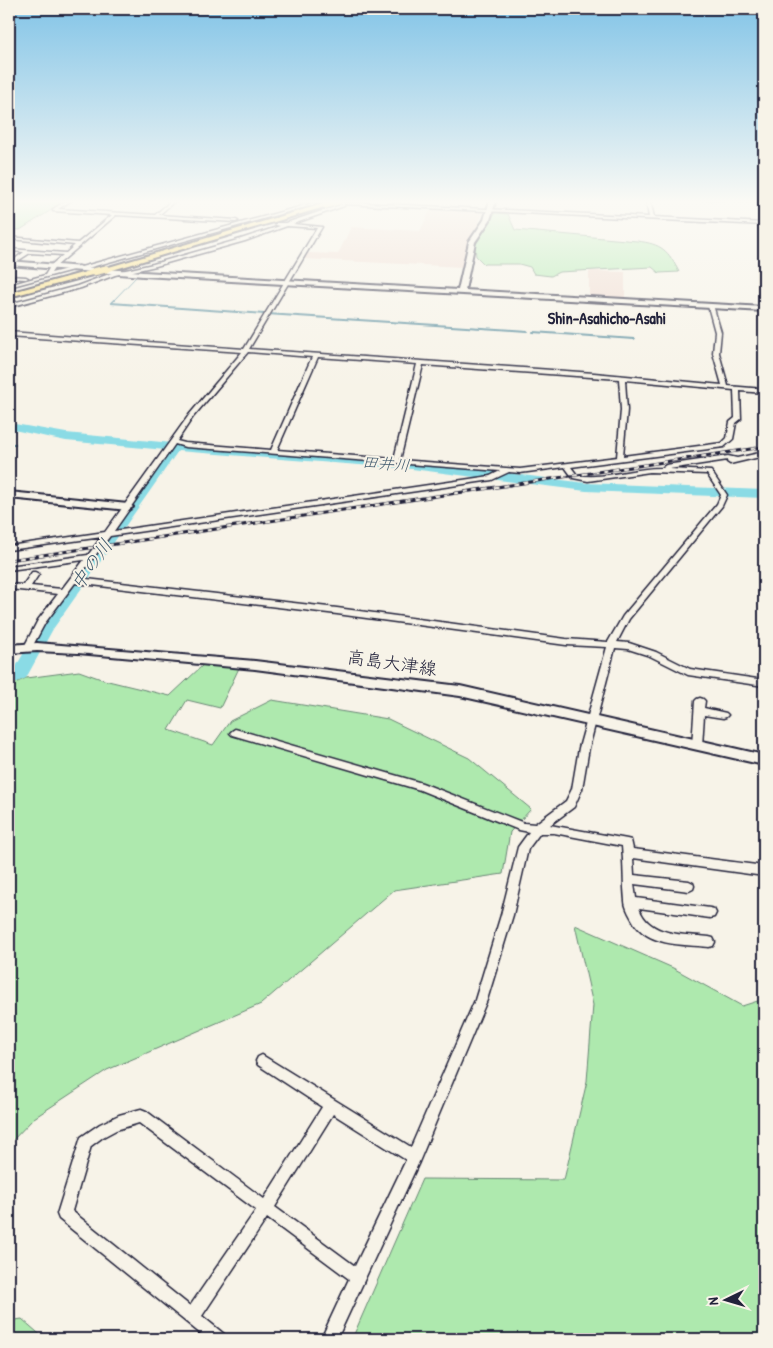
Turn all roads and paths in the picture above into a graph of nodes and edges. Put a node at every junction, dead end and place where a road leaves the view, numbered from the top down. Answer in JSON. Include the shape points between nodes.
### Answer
{"nodes":[{"id":1,"x":11,"y":263,"type":"edge"},
{"id":2,"x":57,"y":263,"type":"edge"},
{"id":3,"x":113,"y":263,"type":"edge"},
{"id":4,"x":114,"y":263,"type":"edge"},
{"id":5,"x":153,"y":263,"type":"edge"},
{"id":6,"x":161,"y":263,"type":"edge"},
{"id":7,"x":297,"y":263,"type":"edge"},
{"id":8,"x":467,"y":263,"type":"edge"},
{"id":9,"x":149,"y":264,"type":"junction"},
{"id":10,"x":106,"y":265,"type":"junction"},
{"id":11,"x":53,"y":266,"type":"junction"},
{"id":12,"x":81,"y":267,"type":"junction"},
{"id":13,"x":124,"y":272,"type":"junction"},
{"id":14,"x":49,"y":276,"type":"junction"},
{"id":15,"x":9,"y":277,"type":"edge"},
{"id":16,"x":36,"y":278,"type":"junction"},
{"id":17,"x":91,"y":281,"type":"joint"},
{"id":18,"x":285,"y":282,"type":"junction"},
{"id":19,"x":9,"y":287,"type":"edge"},
{"id":20,"x":461,"y":292,"type":"junction"},
{"id":21,"x":9,"y":295,"type":"edge"},
{"id":22,"x":9,"y":304,"type":"edge"},
{"id":23,"x":711,"y":306,"type":"junction"},
{"id":24,"x":764,"y":309,"type":"edge"},
{"id":25,"x":9,"y":334,"type":"edge"},
{"id":26,"x":245,"y":352,"type":"junction"},
{"id":27,"x":316,"y":357,"type":"junction"},
{"id":28,"x":420,"y":364,"type":"junction"},
{"id":29,"x":622,"y":378,"type":"junction"},
{"id":30,"x":725,"y":386,"type":"junction"},
{"id":31,"x":738,"y":388,"type":"junction"},
{"id":32,"x":764,"y":391,"type":"edge"},
{"id":33,"x":173,"y":442,"type":"junction"},
{"id":34,"x":720,"y":444,"type":"junction"},
{"id":35,"x":274,"y":450,"type":"junction"},
{"id":36,"x":764,"y":454,"type":"edge"},
{"id":37,"x":620,"y":458,"type":"junction"},
{"id":38,"x":397,"y":460,"type":"junction"},
{"id":39,"x":735,"y":460,"type":"junction"},
{"id":40,"x":566,"y":466,"type":"junction"},
{"id":41,"x":650,"y":470,"type":"junction"},
{"id":42,"x":505,"y":472,"type":"junction"},
{"id":43,"x":709,"y":472,"type":"junction"},
{"id":44,"x":9,"y":495,"type":"edge"},
{"id":45,"x":128,"y":507,"type":"junction"},
{"id":46,"x":108,"y":535,"type":"junction"},
{"id":47,"x":9,"y":548,"type":"edge"},
{"id":48,"x":91,"y":556,"type":"junction"},
{"id":49,"x":9,"y":568,"type":"edge"},
{"id":50,"x":35,"y":574,"type":"dead end"},
{"id":51,"x":72,"y":580,"type":"junction"},
{"id":52,"x":9,"y":586,"type":"edge"},
{"id":53,"x":25,"y":588,"type":"junction"},
{"id":54,"x":63,"y":592,"type":"junction"},
{"id":55,"x":612,"y":643,"type":"junction"},
{"id":56,"x":32,"y":647,"type":"junction"},
{"id":57,"x":9,"y":649,"type":"edge"},
{"id":58,"x":764,"y":683,"type":"edge"},
{"id":59,"x":723,"y":715,"type":"dead end"},
{"id":60,"x":592,"y":721,"type":"junction"},
{"id":61,"x":235,"y":733,"type":"dead end"},
{"id":62,"x":697,"y":746,"type":"junction"},
{"id":63,"x":764,"y":760,"type":"edge"},
{"id":64,"x":537,"y":829,"type":"junction"},
{"id":65,"x":628,"y":853,"type":"junction"},
{"id":66,"x":764,"y":871,"type":"edge"},
{"id":67,"x":629,"y":879,"type":"junction"},
{"id":68,"x":689,"y":886,"type":"dead end"},
{"id":69,"x":630,"y":902,"type":"junction"},
{"id":70,"x":710,"y":913,"type":"dead end"},
{"id":71,"x":709,"y":942,"type":"dead end"},
{"id":72,"x":262,"y":1061,"type":"dead end"},
{"id":73,"x":331,"y":1105,"type":"junction"},
{"id":74,"x":414,"y":1157,"type":"junction"},
{"id":75,"x":266,"y":1208,"type":"junction"},
{"id":76,"x":358,"y":1277,"type":"junction"},
{"id":77,"x":192,"y":1317,"type":"junction"},
{"id":78,"x":219,"y":1339,"type":"edge"},
{"id":79,"x":329,"y":1339,"type":"edge"}],
"edges":[{"from":1,"to":11,"type":"street"},
{"from":2,"to":11,"type":"street"},
{"from":3,"to":10,"type":"street"},
{"from":4,"to":10,"type":"highway"},
{"from":5,"to":9,"type":"highway"},
{"from":6,"to":9,"type":"street"},
{"from":7,"to":18,"type":"street"},
{"from":8,"to":20,"type":"street"},
{"from":9,"to":13,"type":"street"},
{"from":10,"to":12,"type":"street"},
{"from":10,"to":21,"type":"highway","bridge":true,"via":[[93,272]]},
{"from":11,"to":12,"type":"street"},
{"from":11,"to":14,"type":"street"},
{"from":12,"to":13,"type":"street"},
{"from":12,"to":14,"type":"street"},
{"from":13,"to":17,"type":"street"},
{"from":13,"to":18,"type":"street"},
{"from":14,"to":16,"type":"street"},
{"from":14,"to":19,"type":"highway"},
{"from":15,"to":16,"type":"street"},
{"from":16,"to":19,"type":"street"},
{"from":17,"to":22,"type":"highway"},
{"from":18,"to":20,"type":"street"},
{"from":18,"to":26,"type":"street"},
{"from":20,"to":23,"type":"street"},
{"from":23,"to":24,"type":"street"},
{"from":23,"to":30,"type":"street","via":[[718,332],[716,353]]},
{"from":25,"to":26,"type":"street"},
{"from":26,"to":27,"type":"street"},
{"from":26,"to":33,"type":"street"},
{"from":27,"to":28,"type":"street"},
{"from":27,"to":35,"type":"street"},
{"from":28,"to":29,"type":"street"},
{"from":28,"to":38,"type":"street"},
{"from":29,"to":30,"type":"street"},
{"from":29,"to":37,"type":"street","via":[[624,410]]},
{"from":30,"to":31,"type":"street"},
{"from":31,"to":32,"type":"street"},
{"from":31,"to":34,"type":"street","via":[[738,419],[732,422],[730,439]]},
{"from":33,"to":35,"type":"street"},
{"from":33,"to":45,"type":"street"},
{"from":34,"to":37,"type":"street"},
{"from":34,"to":39,"type":"street"},
{"from":35,"to":38,"type":"street"},
{"from":36,"to":39,"type":"street"},
{"from":37,"to":40,"type":"street"},
{"from":38,"to":42,"type":"street"},
{"from":39,"to":41,"type":"street","via":[[728,458]]},
{"from":39,"to":43,"type":"street","via":[[715,465]]},
{"from":40,"to":41,"type":"street","via":[[574,477],[588,479]]},
{"from":40,"to":42,"type":"street"},
{"from":41,"to":43,"type":"street"},
{"from":42,"to":46,"type":"street","via":[[494,477]]},
{"from":43,"to":55,"type":"street","via":[[722,491],[713,516],[626,618]]},
{"from":44,"to":45,"type":"street"},
{"from":45,"to":46,"type":"street"},
{"from":46,"to":47,"type":"street"},
{"from":46,"to":48,"type":"street"},
{"from":48,"to":49,"type":"street"},
{"from":48,"to":51,"type":"street"},
{"from":50,"to":53,"type":"street"},
{"from":51,"to":54,"type":"street"},
{"from":51,"to":55,"type":"street","via":[[566,642]]},
{"from":52,"to":53,"type":"street"},
{"from":53,"to":54,"type":"street"},
{"from":54,"to":56,"type":"street","via":[[41,622]]},
{"from":55,"to":58,"type":"street","via":[[653,654],[688,672]]},
{"from":55,"to":60,"type":"street"},
{"from":56,"to":57,"type":"main road","name":"高島大津線"},
{"from":56,"to":60,"type":"main road","name":"高島大津線","via":[[245,664],[379,679],[460,691]]},
{"from":59,"to":62,"type":"street","via":[[700,706]]},
{"from":60,"to":62,"type":"main road","name":"高島大津線"},
{"from":60,"to":64,"type":"street","via":[[577,789],[570,804]]},
{"from":61,"to":64,"type":"street","via":[[422,787],[523,827]]},
{"from":62,"to":63,"type":"main road","name":"高島大津線"},
{"from":64,"to":65,"type":"street","via":[[554,829],[627,843]]},
{"from":64,"to":74,"type":"street","via":[[523,847],[507,915],[481,1000]]},
{"from":65,"to":66,"type":"street"},
{"from":65,"to":67,"type":"street"},
{"from":67,"to":68,"type":"street"},
{"from":67,"to":69,"type":"street"},
{"from":69,"to":70,"type":"street"},
{"from":69,"to":71,"type":"street","via":[[648,930],[658,935]]},
{"from":72,"to":73,"type":"street"},
{"from":73,"to":74,"type":"street"},
{"from":73,"to":75,"type":"street"},
{"from":74,"to":76,"type":"street"},
{"from":75,"to":76,"type":"street"},
{"from":75,"to":77,"type":"street"},
{"from":75,"to":77,"type":"street","via":[[141,1116],[128,1118],[93,1134],[86,1142],[64,1214]]},
{"from":76,"to":79,"type":"street"},
{"from":77,"to":78,"type":"street"}]}
